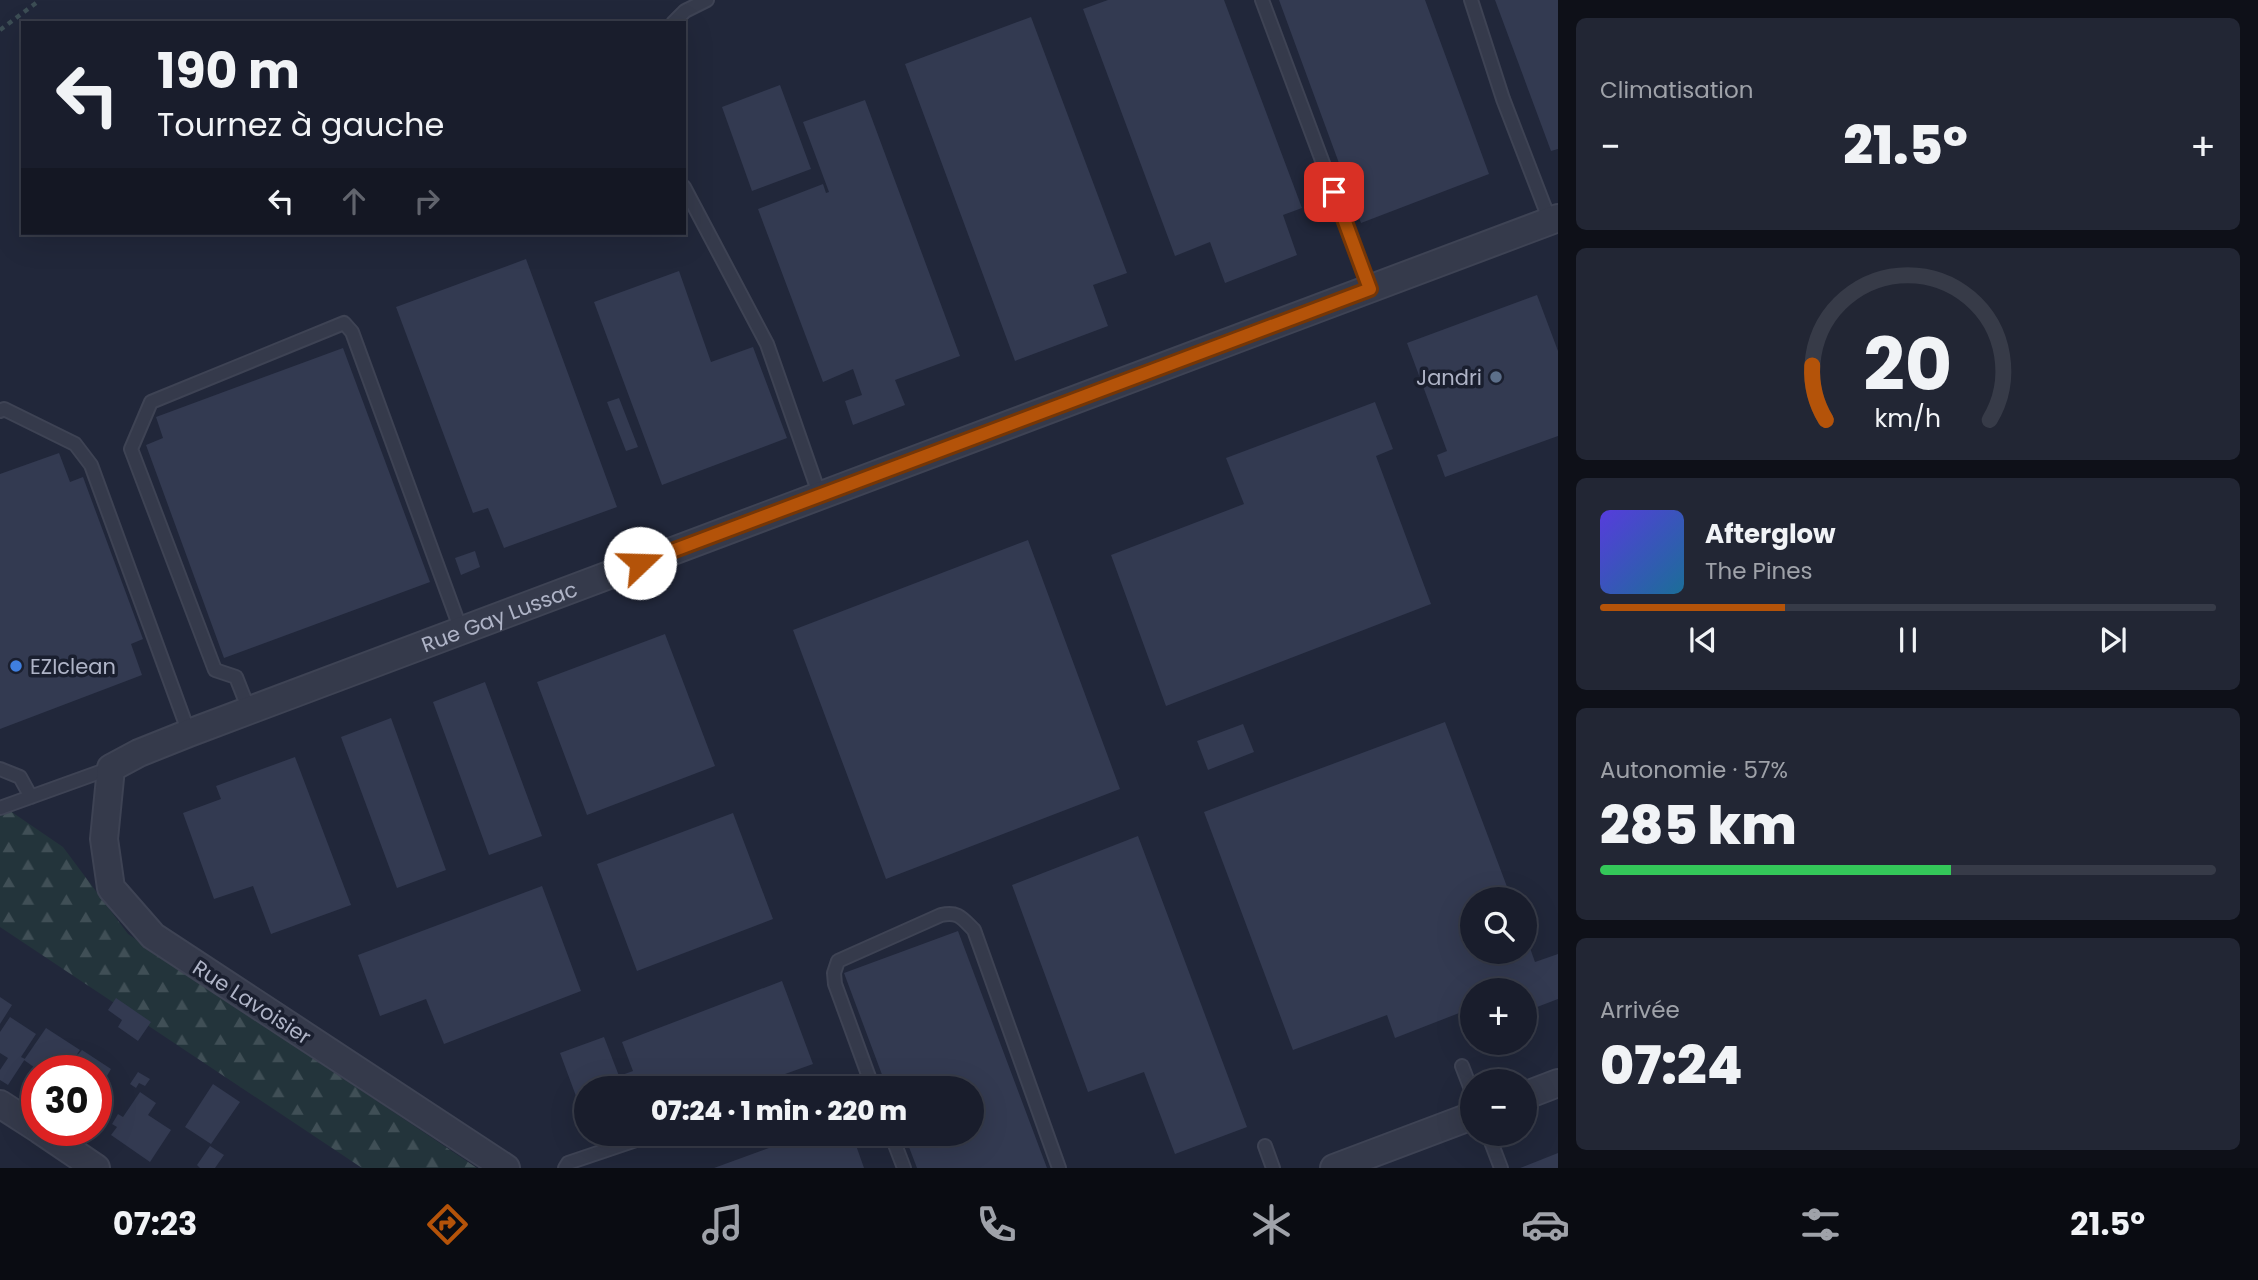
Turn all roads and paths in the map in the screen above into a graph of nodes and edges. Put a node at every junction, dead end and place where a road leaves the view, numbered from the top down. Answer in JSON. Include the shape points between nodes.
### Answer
{"nodes":[{"id":1,"x":40,"y":0,"type":"edge"},
{"id":2,"x":707,"y":0,"type":"edge"},
{"id":3,"x":1262,"y":0,"type":"edge"},
{"id":4,"x":1471,"y":0,"type":"edge"},
{"id":5,"x":675,"y":21,"type":"edge"},
{"id":6,"x":0,"y":30,"type":"edge"},
{"id":7,"x":686,"y":191,"type":"edge"},
{"id":8,"x":1554,"y":219,"type":"edge"},
{"id":9,"x":1370,"y":289,"type":"junction"},
{"id":10,"x":0,"y":411,"type":"edge"},
{"id":11,"x":820,"y":496,"type":"junction"},
{"id":12,"x":461,"y":630,"type":"junction"},
{"id":13,"x":249,"y":710,"type":"junction"},
{"id":14,"x":189,"y":733,"type":"junction"},
{"id":15,"x":111,"y":768,"type":"junction"},
{"id":16,"x":0,"y":769,"type":"edge"},
{"id":17,"x":31,"y":797,"type":"junction"},
{"id":18,"x":0,"y":808,"type":"edge"},
{"id":19,"x":1461,"y":1066,"type":"dead end"},
{"id":20,"x":1462,"y":1069,"type":"edge"},
{"id":21,"x":869,"y":1076,"type":"edge"},
{"id":22,"x":1558,"y":1083,"type":"edge"},
{"id":23,"x":1537,"y":1091,"type":"edge"},
{"id":24,"x":0,"y":1104,"type":"edge"},
{"id":25,"x":21,"y":1118,"type":"edge"},
{"id":26,"x":1460,"y":1121,"type":"edge"},
{"id":27,"x":63,"y":1146,"type":"edge"},
{"id":28,"x":618,"y":1146,"type":"edge"},
{"id":29,"x":896,"y":1146,"type":"edge"},
{"id":30,"x":1265,"y":1146,"type":"dead end"},
{"id":31,"x":1493,"y":1146,"type":"edge"},
{"id":32,"x":96,"y":1168,"type":"edge"},
{"id":33,"x":506,"y":1168,"type":"edge"},
{"id":34,"x":565,"y":1168,"type":"edge"},
{"id":35,"x":904,"y":1168,"type":"edge"},
{"id":36,"x":1059,"y":1168,"type":"edge"},
{"id":37,"x":1273,"y":1168,"type":"edge"},
{"id":38,"x":1334,"y":1168,"type":"edge"},
{"id":39,"x":1501,"y":1168,"type":"edge"}],
"edges":[{"from":1,"to":6,"type":"path"},
{"from":2,"to":5,"type":"lane"},
{"from":3,"to":9,"type":"lane"},
{"from":4,"to":8,"type":"lane","via":[[1503,99]]},
{"from":7,"to":11,"type":"lane","via":[[767,344]]},
{"from":8,"to":9,"type":"street","name":"Rue Gay Lussac"},
{"from":9,"to":11,"type":"street","name":"Rue Gay Lussac"},
{"from":10,"to":14,"type":"lane","via":[[75,444],[91,465]]},
{"from":11,"to":12,"type":"street","name":"Rue Gay Lussac"},
{"from":12,"to":13,"type":"street","name":"Rue Gay Lussac"},
{"from":12,"to":13,"type":"lane","via":[[352,332],[344,323],[152,402],[131,449],[215,670],[236,677]]},
{"from":13,"to":14,"type":"street","name":"Rue Gay Lussac"},
{"from":14,"to":15,"type":"street","name":"Rue Gay Lussac"},
{"from":15,"to":17,"type":"lane"},
{"from":15,"to":33,"type":"street","name":"Rue Lavoisier","via":[[104,839],[111,888],[153,936]]},
{"from":16,"to":17,"type":"lane","via":[[20,776]]},
{"from":17,"to":18,"type":"lane"},
{"from":19,"to":20,"type":"lane"},
{"from":21,"to":36,"type":"lane","via":[[835,984],[838,961],[941,915],[962,918],[974,930]]},
{"from":22,"to":23,"type":"street"},
{"from":24,"to":25,"type":"street"},
{"from":26,"to":38,"type":"street"},
{"from":27,"to":32,"type":"street"},
{"from":28,"to":34,"type":"lane"},
{"from":29,"to":35,"type":"lane"},
{"from":30,"to":37,"type":"lane"},
{"from":31,"to":39,"type":"lane"}]}
